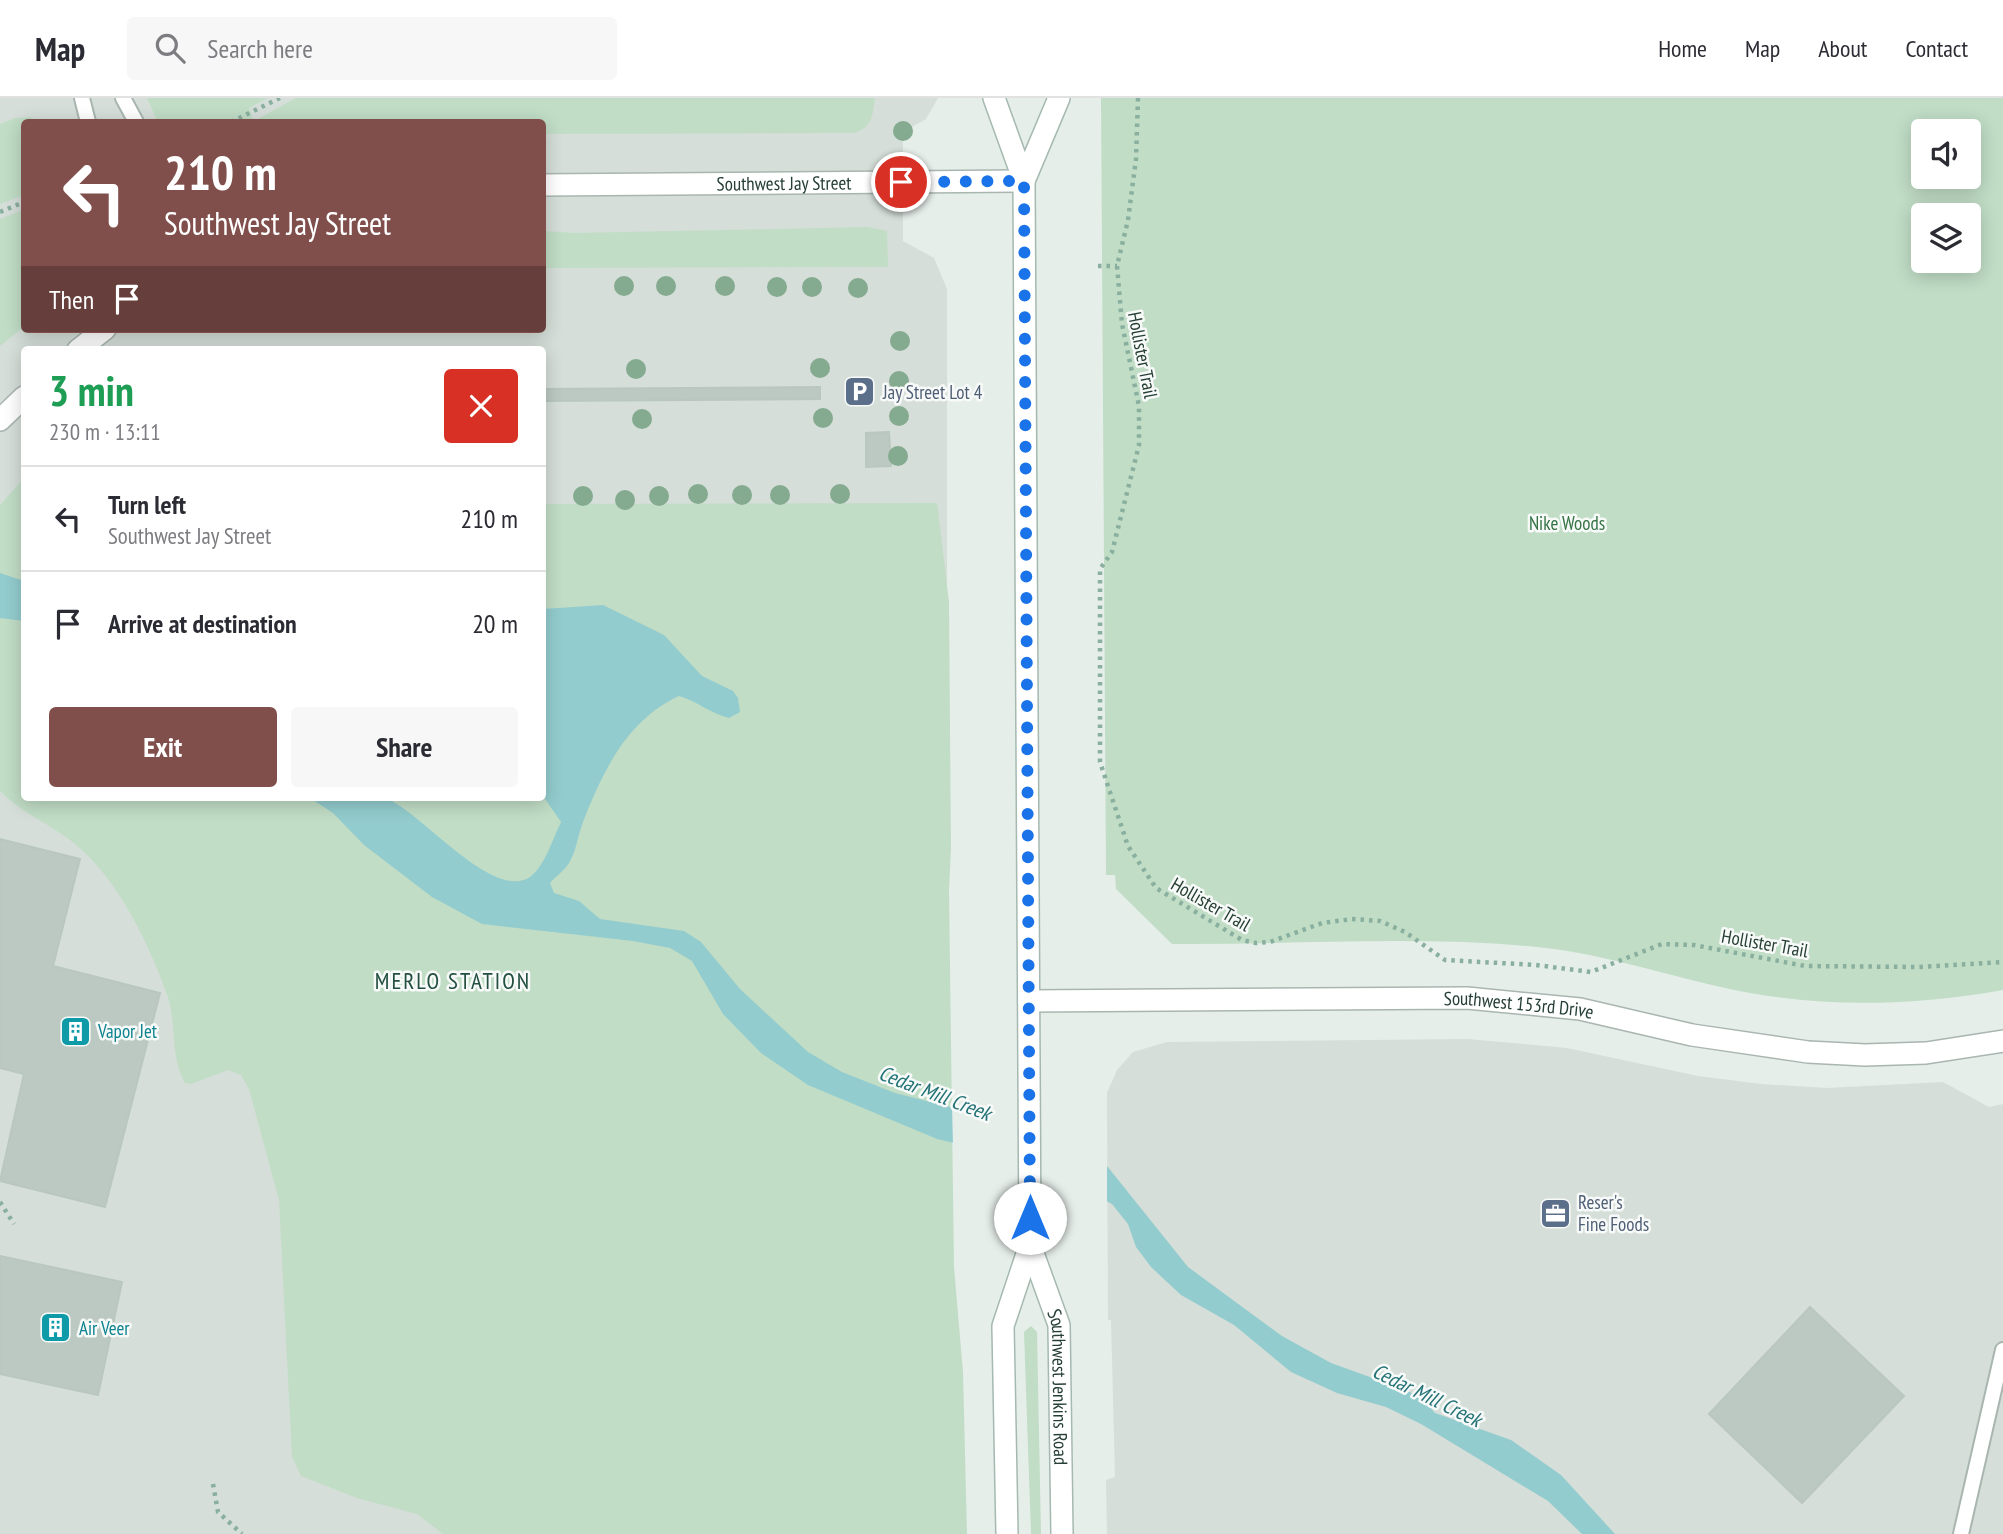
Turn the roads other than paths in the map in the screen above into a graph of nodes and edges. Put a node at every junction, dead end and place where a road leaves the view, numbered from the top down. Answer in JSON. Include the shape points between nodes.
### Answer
{"nodes":[{"id":1,"x":82,"y":98,"type":"edge"},
{"id":2,"x":123,"y":98,"type":"edge"},
{"id":3,"x":994,"y":98,"type":"edge"},
{"id":4,"x":1059,"y":98,"type":"edge"},
{"id":5,"x":87,"y":119,"type":"edge"},
{"id":6,"x":134,"y":119,"type":"edge"},
{"id":7,"x":1024,"y":181,"type":"junction"},
{"id":8,"x":546,"y":185,"type":"edge"},
{"id":9,"x":100,"y":333,"type":"edge"},
{"id":10,"x":83,"y":346,"type":"edge"},
{"id":11,"x":21,"y":400,"type":"edge"},
{"id":12,"x":0,"y":420,"type":"edge"},
{"id":13,"x":1028,"y":1001,"type":"junction"},
{"id":14,"x":2003,"y":1041,"type":"edge"},
{"id":15,"x":1030,"y":1245,"type":"junction"},
{"id":16,"x":2003,"y":1350,"type":"edge"},
{"id":17,"x":1007,"y":1534,"type":"edge"},
{"id":18,"x":1062,"y":1534,"type":"edge"},
{"id":19,"x":1961,"y":1534,"type":"edge"}],
"edges":[{"from":1,"to":5,"type":"lane"},
{"from":2,"to":6,"type":"lane"},
{"from":3,"to":7,"type":"main road","name":"Southwest Jenkins Road"},
{"from":4,"to":7,"type":"main road","name":"Southwest Jenkins Road"},
{"from":7,"to":8,"type":"main road","name":"Southwest Jay Street"},
{"from":7,"to":13,"type":"main road","name":"Southwest Jenkins Road"},
{"from":9,"to":10,"type":"main road"},
{"from":11,"to":12,"type":"main road"},
{"from":13,"to":14,"type":"main road","name":"Southwest 153rd Drive","via":[[1467,998],[1580,1009],[1692,1035],[1808,1052],[1926,1053]]},
{"from":13,"to":15,"type":"main road","name":"Southwest Jenkins Road"},
{"from":15,"to":17,"type":"main road","name":"Southwest Jenkins Road","via":[[1003,1326]]},
{"from":15,"to":18,"type":"main road","name":"Southwest Jenkins Road","via":[[1059,1325]]},
{"from":16,"to":19,"type":"lane"}]}
